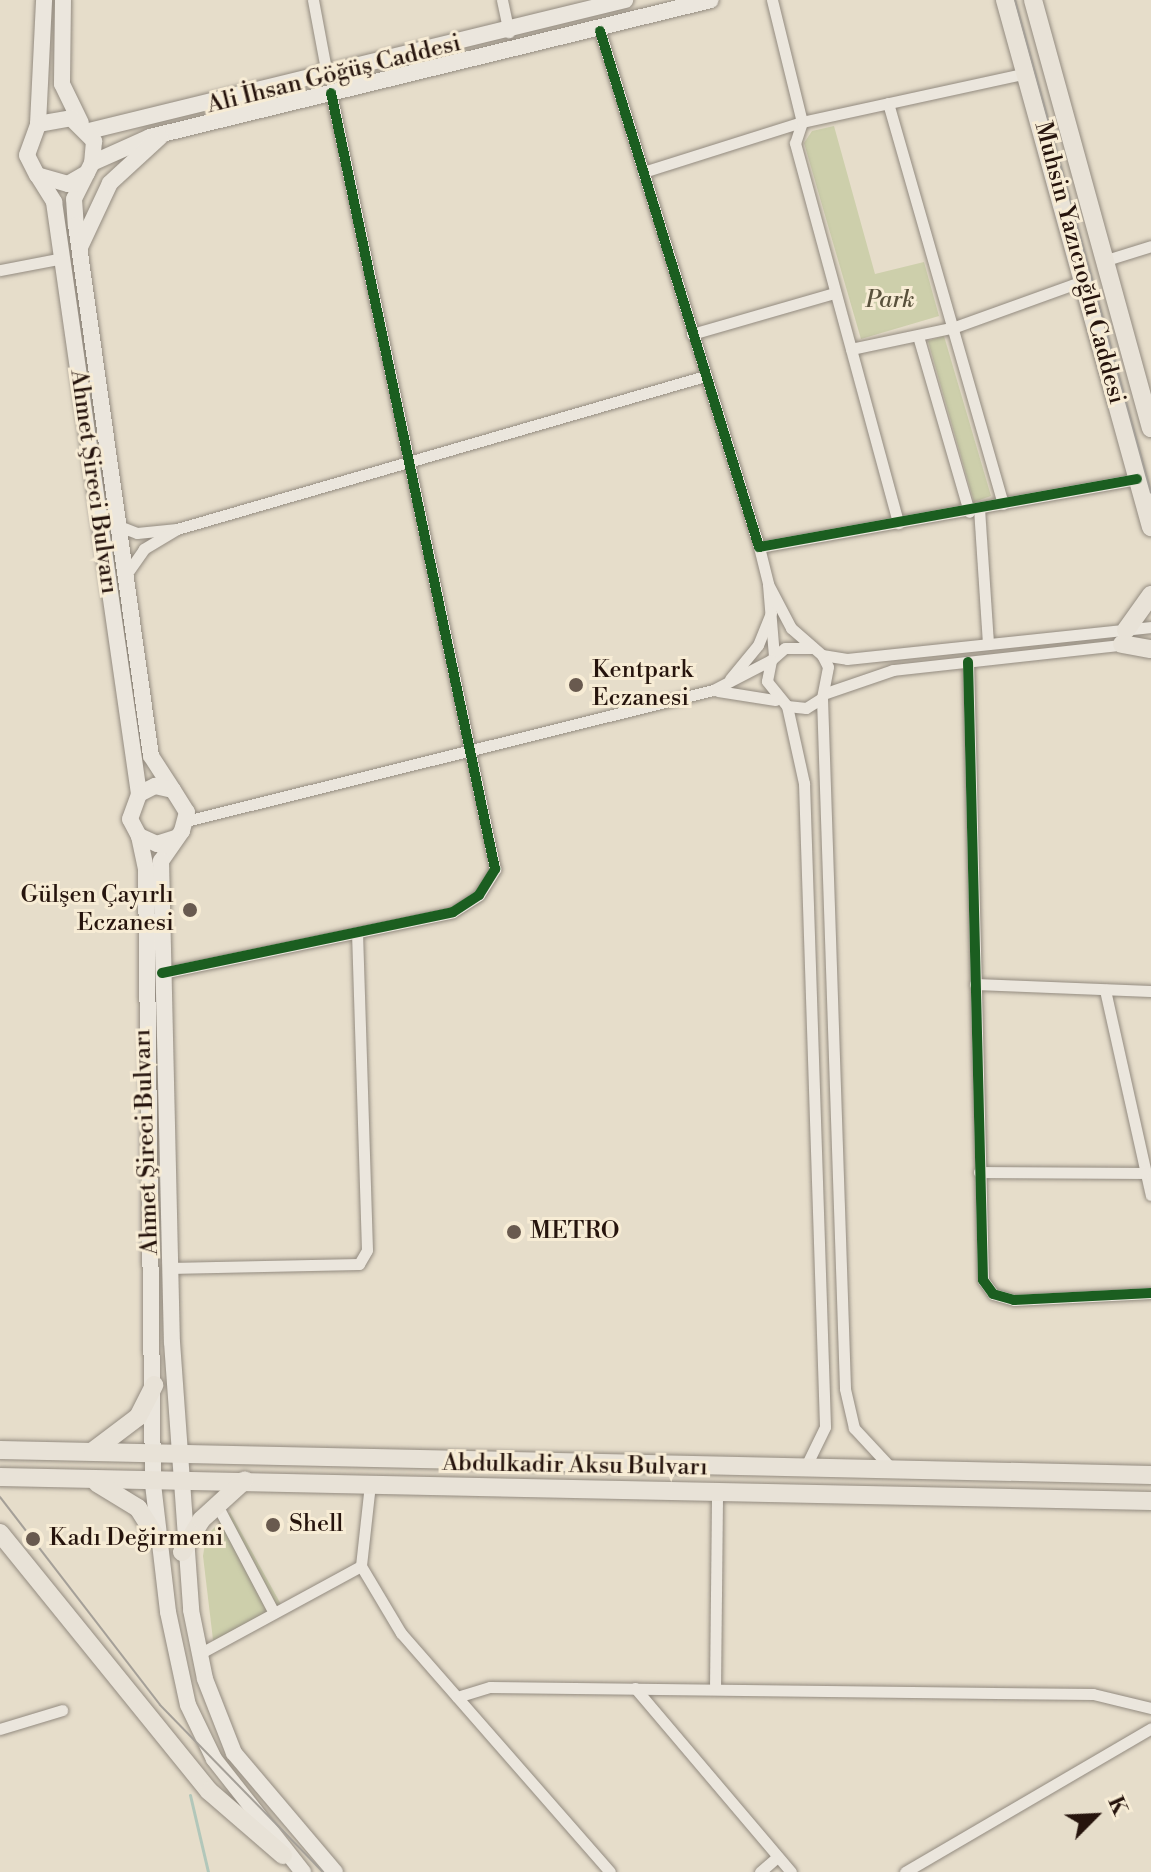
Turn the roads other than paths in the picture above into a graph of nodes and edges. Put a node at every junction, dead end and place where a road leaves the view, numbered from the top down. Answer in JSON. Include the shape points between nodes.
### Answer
{"nodes":[{"id":1,"x":44,"y":0,"type":"edge"},
{"id":2,"x":63,"y":0,"type":"edge"},
{"id":3,"x":313,"y":0,"type":"edge"},
{"id":4,"x":502,"y":0,"type":"edge"},
{"id":5,"x":625,"y":0,"type":"edge"},
{"id":6,"x":711,"y":0,"type":"edge"},
{"id":7,"x":772,"y":0,"type":"edge"},
{"id":8,"x":1005,"y":0,"type":"edge"},
{"id":9,"x":1033,"y":0,"type":"edge"},
{"id":10,"x":600,"y":31,"type":"junction"},
{"id":11,"x":509,"y":32,"type":"junction"},
{"id":12,"x":1027,"y":73,"type":"junction"},
{"id":13,"x":327,"y":75,"type":"junction"},
{"id":14,"x":331,"y":93,"type":"junction"},
{"id":15,"x":888,"y":103,"type":"junction"},
{"id":16,"x":802,"y":122,"type":"junction"},
{"id":17,"x":38,"y":124,"type":"junction"},
{"id":18,"x":85,"y":127,"type":"junction"},
{"id":19,"x":166,"y":132,"type":"junction"},
{"id":20,"x":90,"y":168,"type":"junction"},
{"id":21,"x":643,"y":172,"type":"junction"},
{"id":22,"x":37,"y":175,"type":"junction"},
{"id":23,"x":1151,"y":246,"type":"edge"},
{"id":24,"x":80,"y":250,"type":"junction"},
{"id":25,"x":63,"y":258,"type":"junction"},
{"id":26,"x":1106,"y":260,"type":"junction"},
{"id":27,"x":0,"y":270,"type":"edge"},
{"id":28,"x":1083,"y":281,"type":"junction"},
{"id":29,"x":834,"y":293,"type":"junction"},
{"id":30,"x":955,"y":327,"type":"junction"},
{"id":31,"x":692,"y":334,"type":"junction"},
{"id":32,"x":918,"y":336,"type":"junction"},
{"id":33,"x":851,"y":349,"type":"junction"},
{"id":34,"x":705,"y":376,"type":"junction"},
{"id":35,"x":1151,"y":428,"type":"edge"},
{"id":36,"x":411,"y":463,"type":"junction"},
{"id":37,"x":1137,"y":479,"type":"junction"},
{"id":38,"x":1003,"y":504,"type":"junction"},
{"id":39,"x":974,"y":510,"type":"junction"},
{"id":40,"x":898,"y":523,"type":"junction"},
{"id":41,"x":116,"y":525,"type":"junction"},
{"id":42,"x":1151,"y":527,"type":"edge"},
{"id":43,"x":177,"y":529,"type":"junction"},
{"id":44,"x":759,"y":547,"type":"junction"},
{"id":45,"x":123,"y":580,"type":"junction"},
{"id":46,"x":768,"y":584,"type":"junction"},
{"id":47,"x":1151,"y":595,"type":"edge"},
{"id":48,"x":772,"y":611,"type":"junction"},
{"id":49,"x":1151,"y":627,"type":"edge"},
{"id":50,"x":1124,"y":637,"type":"junction"},
{"id":51,"x":1151,"y":641,"type":"edge"},
{"id":52,"x":988,"y":644,"type":"junction"},
{"id":53,"x":811,"y":648,"type":"junction"},
{"id":54,"x":1151,"y":649,"type":"edge"},
{"id":55,"x":822,"y":655,"type":"junction"},
{"id":56,"x":773,"y":658,"type":"junction"},
{"id":57,"x":968,"y":662,"type":"junction"},
{"id":58,"x":713,"y":690,"type":"junction"},
{"id":59,"x":824,"y":695,"type":"junction"},
{"id":60,"x":782,"y":703,"type":"junction"},
{"id":61,"x":474,"y":752,"type":"junction"},
{"id":62,"x":821,"y":757,"type":"junction"},
{"id":63,"x":802,"y":759,"type":"junction"},
{"id":64,"x":173,"y":790,"type":"junction"},
{"id":65,"x":139,"y":794,"type":"junction"},
{"id":66,"x":186,"y":821,"type":"junction"},
{"id":67,"x":139,"y":836,"type":"junction"},
{"id":68,"x":175,"y":838,"type":"junction"},
{"id":69,"x":357,"y":932,"type":"junction"},
{"id":70,"x":162,"y":973,"type":"junction"},
{"id":71,"x":975,"y":984,"type":"junction"},
{"id":72,"x":1105,"y":990,"type":"junction"},
{"id":73,"x":1151,"y":991,"type":"edge"},
{"id":74,"x":979,"y":1172,"type":"junction"},
{"id":75,"x":1144,"y":1173,"type":"junction"},
{"id":76,"x":1151,"y":1195,"type":"edge"},
{"id":77,"x":169,"y":1268,"type":"junction"},
{"id":78,"x":1151,"y":1293,"type":"edge"},
{"id":79,"x":154,"y":1385,"type":"junction"},
{"id":80,"x":846,"y":1403,"type":"junction"},
{"id":81,"x":825,"y":1404,"type":"junction"},
{"id":82,"x":0,"y":1450,"type":"edge"},
{"id":83,"x":153,"y":1450,"type":"junction"},
{"id":84,"x":179,"y":1450,"type":"junction"},
{"id":85,"x":91,"y":1451,"type":"junction"},
{"id":86,"x":802,"y":1472,"type":"junction"},
{"id":87,"x":897,"y":1474,"type":"junction"},
{"id":88,"x":1151,"y":1475,"type":"edge"},
{"id":89,"x":0,"y":1477,"type":"edge"},
{"id":90,"x":87,"y":1479,"type":"junction"},
{"id":91,"x":245,"y":1480,"type":"junction"},
{"id":92,"x":179,"y":1483,"type":"junction"},
{"id":93,"x":153,"y":1484,"type":"junction"},
{"id":94,"x":370,"y":1484,"type":"junction"},
{"id":95,"x":717,"y":1494,"type":"junction"},
{"id":96,"x":1151,"y":1501,"type":"edge"},
{"id":97,"x":216,"y":1503,"type":"junction"},
{"id":98,"x":0,"y":1533,"type":"edge"},
{"id":99,"x":160,"y":1543,"type":"junction"},
{"id":100,"x":182,"y":1552,"type":"junction"},
{"id":101,"x":361,"y":1566,"type":"junction"},
{"id":102,"x":274,"y":1613,"type":"junction"},
{"id":103,"x":199,"y":1654,"type":"junction"},
{"id":104,"x":635,"y":1688,"type":"junction"},
{"id":105,"x":715,"y":1689,"type":"junction"},
{"id":106,"x":457,"y":1697,"type":"junction"},
{"id":107,"x":1151,"y":1708,"type":"edge"},
{"id":108,"x":62,"y":1710,"type":"dead end"},
{"id":109,"x":1151,"y":1728,"type":"edge"},
{"id":110,"x":0,"y":1729,"type":"edge"},
{"id":111,"x":283,"y":1855,"type":"junction"},
{"id":112,"x":777,"y":1857,"type":"junction"},
{"id":113,"x":303,"y":1872,"type":"edge"},
{"id":114,"x":335,"y":1872,"type":"edge"},
{"id":115,"x":610,"y":1872,"type":"edge"},
{"id":116,"x":760,"y":1872,"type":"edge"},
{"id":117,"x":791,"y":1872,"type":"edge"},
{"id":118,"x":905,"y":1872,"type":"edge"}],
"edges":[{"from":1,"to":17,"type":"main road"},
{"from":2,"to":18,"type":"main road","via":[[62,84]]},
{"from":3,"to":13,"type":"street"},
{"from":4,"to":11,"type":"street"},
{"from":5,"to":11,"type":"main road","name":"Ali İhsan Göğüş Caddesi"},
{"from":6,"to":10,"type":"main road","name":"Ali İhsan Göğüş Caddesi"},
{"from":7,"to":16,"type":"street"},
{"from":8,"to":12,"type":"main road","name":"Muhsin Yazıcıoğlu Caddesi"},
{"from":9,"to":26,"type":"main road","name":"Muhsin Yazıcıoğlu Caddesi"},
{"from":10,"to":14,"type":"main road","name":"Ali İhsan Göğüş Caddesi"},
{"from":10,"to":21,"type":"street"},
{"from":11,"to":13,"type":"main road","name":"Ali İhsan Göğüş Caddesi"},
{"from":12,"to":15,"type":"street"},
{"from":12,"to":28,"type":"main road","name":"Muhsin Yazıcıoğlu Caddesi"},
{"from":13,"to":18,"type":"main road","name":"Ali İhsan Göğüş Caddesi"},
{"from":14,"to":19,"type":"main road","name":"Ali İhsan Göğüş Caddesi"},
{"from":14,"to":36,"type":"street"},
{"from":15,"to":16,"type":"street"},
{"from":15,"to":30,"type":"street"},
{"from":16,"to":21,"type":"street"},
{"from":16,"to":29,"type":"street","via":[[795,143]]},
{"from":17,"to":18,"type":"main road","via":[[59,116]]},
{"from":17,"to":22,"type":"main road","via":[[27,155]]},
{"from":18,"to":20,"type":"main road"},
{"from":19,"to":20,"type":"main road","name":"Ali İhsan Göğüş Caddesi"},
{"from":19,"to":24,"type":"main road","via":[[110,183]]},
{"from":20,"to":22,"type":"main road","via":[[68,184]]},
{"from":20,"to":24,"type":"main road","via":[[74,199]]},
{"from":21,"to":31,"type":"street"},
{"from":22,"to":25,"type":"main road","name":"Ahmet Şireci Bulvarı","via":[[54,202]]},
{"from":23,"to":26,"type":"street"},
{"from":24,"to":41,"type":"main road"},
{"from":25,"to":27,"type":"street"},
{"from":25,"to":65,"type":"main road","name":"Ahmet Şireci Bulvarı"},
{"from":26,"to":35,"type":"main road","name":"Muhsin Yazıcıoğlu Caddesi"},
{"from":28,"to":30,"type":"street"},
{"from":28,"to":37,"type":"main road","name":"Muhsin Yazıcıoğlu Caddesi"},
{"from":29,"to":31,"type":"street"},
{"from":29,"to":33,"type":"street"},
{"from":30,"to":32,"type":"street"},
{"from":30,"to":38,"type":"street"},
{"from":31,"to":34,"type":"street"},
{"from":32,"to":33,"type":"street"},
{"from":32,"to":39,"type":"street"},
{"from":33,"to":40,"type":"street"},
{"from":34,"to":36,"type":"street"},
{"from":34,"to":44,"type":"street"},
{"from":36,"to":43,"type":"street"},
{"from":36,"to":61,"type":"street"},
{"from":37,"to":38,"type":"street"},
{"from":37,"to":42,"type":"main road","name":"Muhsin Yazıcıoğlu Caddesi"},
{"from":38,"to":39,"type":"street"},
{"from":39,"to":40,"type":"street"},
{"from":39,"to":52,"type":"street"},
{"from":40,"to":44,"type":"street"},
{"from":41,"to":43,"type":"street","via":[[137,533]]},
{"from":41,"to":45,"type":"main road"},
{"from":43,"to":45,"type":"street","via":[[144,549]]},
{"from":44,"to":46,"type":"street"},
{"from":45,"to":64,"type":"main road","via":[[151,756]]},
{"from":46,"to":48,"type":"street"},
{"from":46,"to":53,"type":"street"},
{"from":47,"to":50,"type":"main road"},
{"from":48,"to":56,"type":"street"},
{"from":48,"to":58,"type":"street","via":[[751,656]]},
{"from":49,"to":50,"type":"street"},
{"from":50,"to":51,"type":"street"},
{"from":50,"to":52,"type":"street"},
{"from":50,"to":54,"type":"main road"},
{"from":50,"to":57,"type":"street"},
{"from":52,"to":55,"type":"street"},
{"from":53,"to":55,"type":"street"},
{"from":53,"to":56,"type":"street","via":[[785,648]]},
{"from":55,"to":59,"type":"street"},
{"from":56,"to":58,"type":"street"},
{"from":56,"to":60,"type":"street","via":[[767,681]]},
{"from":57,"to":59,"type":"street","via":[[864,675]]},
{"from":57,"to":71,"type":"street"},
{"from":58,"to":60,"type":"street"},
{"from":58,"to":61,"type":"street"},
{"from":59,"to":60,"type":"street","via":[[806,708]]},
{"from":59,"to":62,"type":"street"},
{"from":60,"to":63,"type":"street"},
{"from":61,"to":66,"type":"street"},
{"from":61,"to":69,"type":"street","via":[[495,856],[490,882],[453,912]]},
{"from":62,"to":63,"type":"street"},
{"from":62,"to":80,"type":"street"},
{"from":63,"to":81,"type":"street"},
{"from":64,"to":65,"type":"main road","via":[[155,786]]},
{"from":64,"to":66,"type":"main road","via":[[185,803]]},
{"from":65,"to":67,"type":"main road","via":[[130,810]]},
{"from":66,"to":68,"type":"main road"},
{"from":67,"to":68,"type":"main road","via":[[157,844]]},
{"from":67,"to":79,"type":"main road","name":"Ahmet Şireci Bulvarı","via":[[146,869]]},
{"from":68,"to":70,"type":"main road","via":[[161,861]]},
{"from":69,"to":70,"type":"street"},
{"from":69,"to":77,"type":"street","via":[[367,1250],[359,1264]]},
{"from":70,"to":77,"type":"main road"},
{"from":71,"to":72,"type":"street"},
{"from":71,"to":74,"type":"street"},
{"from":72,"to":73,"type":"street"},
{"from":72,"to":75,"type":"street"},
{"from":74,"to":75,"type":"street"},
{"from":74,"to":78,"type":"street","via":[[983,1280],[993,1294],[1014,1300]]},
{"from":75,"to":76,"type":"street"},
{"from":77,"to":84,"type":"main road"},
{"from":79,"to":83,"type":"main road","name":"Ahmet Şireci Bulvarı"},
{"from":79,"to":85,"type":"main road","via":[[138,1417]]},
{"from":80,"to":81,"type":"street"},
{"from":80,"to":87,"type":"street","via":[[854,1428]]},
{"from":81,"to":86,"type":"street","via":[[823,1443]]},
{"from":82,"to":85,"type":"main road","name":"Abdulkadir Aksu Bulvarı"},
{"from":83,"to":84,"type":"main road","name":"Abdulkadir Aksu Bulvarı"},
{"from":83,"to":85,"type":"main road","name":"Abdulkadir Aksu Bulvarı"},
{"from":83,"to":93,"type":"main road","name":"Ahmet Şireci Bulvarı"},
{"from":84,"to":86,"type":"main road","name":"Abdulkadir Aksu Bulvarı"},
{"from":84,"to":92,"type":"main road"},
{"from":86,"to":87,"type":"main road","name":"Abdulkadir Aksu Bulvarı"},
{"from":87,"to":88,"type":"main road","name":"Abdulkadir Aksu Bulvarı"},
{"from":89,"to":90,"type":"main road","name":"Abdulkadir Aksu Bulvarı"},
{"from":90,"to":93,"type":"main road","name":"Abdulkadir Aksu Bulvarı"},
{"from":90,"to":99,"type":"main road","via":[[138,1508]]},
{"from":91,"to":92,"type":"main road","name":"Abdulkadir Aksu Bulvarı"},
{"from":91,"to":94,"type":"main road","name":"Abdulkadir Aksu Bulvarı"},
{"from":91,"to":97,"type":"main road"},
{"from":92,"to":93,"type":"main road","name":"Abdulkadir Aksu Bulvarı"},
{"from":92,"to":100,"type":"main road"},
{"from":93,"to":99,"type":"main road","name":"Ahmet Şireci Bulvarı"},
{"from":94,"to":95,"type":"main road","name":"Abdulkadir Aksu Bulvarı"},
{"from":94,"to":101,"type":"street"},
{"from":95,"to":96,"type":"main road","name":"Abdulkadir Aksu Bulvarı"},
{"from":95,"to":105,"type":"street"},
{"from":97,"to":100,"type":"main road"},
{"from":97,"to":102,"type":"street"},
{"from":98,"to":111,"type":"main road","via":[[209,1791]]},
{"from":99,"to":111,"type":"main road","name":"Ahmet Şireci Bulvarı","via":[[188,1705],[222,1772]]},
{"from":100,"to":103,"type":"main road"},
{"from":101,"to":102,"type":"street"},
{"from":101,"to":106,"type":"street","via":[[401,1633]]},
{"from":102,"to":103,"type":"street"},
{"from":103,"to":114,"type":"main road","via":[[234,1753]]},
{"from":104,"to":105,"type":"street"},
{"from":104,"to":106,"type":"street","via":[[490,1687]]},
{"from":104,"to":112,"type":"street"},
{"from":105,"to":107,"type":"street","via":[[1093,1694]]},
{"from":106,"to":115,"type":"street"},
{"from":108,"to":110,"type":"street"},
{"from":109,"to":118,"type":"street"},
{"from":111,"to":113,"type":"main road","name":"Ahmet Şireci Bulvarı"},
{"from":112,"to":116,"type":"street"},
{"from":112,"to":117,"type":"street"}]}
